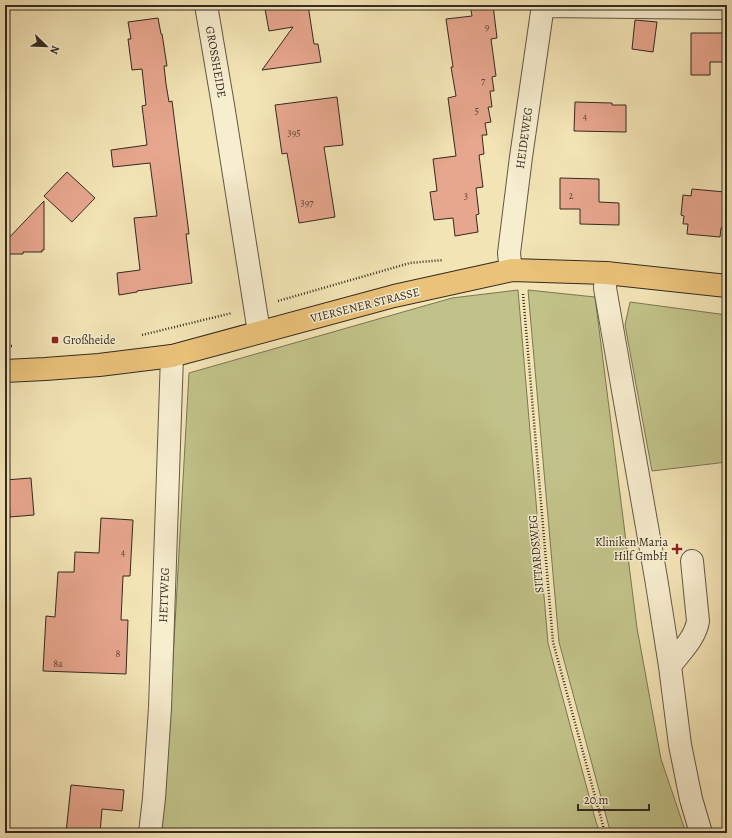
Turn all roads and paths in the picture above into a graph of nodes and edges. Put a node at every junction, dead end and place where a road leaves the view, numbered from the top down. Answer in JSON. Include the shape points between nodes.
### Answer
{"nodes":[{"id":1,"x":206,"y":5,"type":"edge"},
{"id":2,"x":542,"y":5,"type":"edge"},
{"id":3,"x":727,"y":8,"type":"edge"},
{"id":4,"x":512,"y":270,"type":"junction"},
{"id":5,"x":606,"y":273,"type":"junction"},
{"id":6,"x":727,"y":286,"type":"edge"},
{"id":7,"x":259,"y":332,"type":"junction"},
{"id":8,"x":172,"y":356,"type":"junction"},
{"id":9,"x":5,"y":371,"type":"edge"},
{"id":10,"x":692,"y":561,"type":"dead end"},
{"id":11,"x":670,"y":666,"type":"junction"},
{"id":12,"x":150,"y":833,"type":"edge"},
{"id":13,"x":605,"y":833,"type":"edge"},
{"id":14,"x":701,"y":833,"type":"edge"}],
"edges":[{"from":1,"to":7,"type":"street","name":"GROSSHEIDE"},
{"from":2,"to":3,"type":"street"},
{"from":2,"to":4,"type":"street","name":"HEIDEWEG","via":[[509,253]]},
{"from":4,"to":5,"type":"main road","name":"VIERSENER STRASSE"},
{"from":4,"to":7,"type":"main road","name":"VIERSENER STRASSE","via":[[394,296]]},
{"from":4,"to":13,"type":"path","name":"SITTARDSWEG","via":[[523,287],[553,642]]},
{"from":5,"to":6,"type":"main road","name":"VIERSENER STRASSE"},
{"from":5,"to":11,"type":"street","via":[[605,288]]},
{"from":7,"to":8,"type":"main road","name":"VIERSENER STRASSE"},
{"from":8,"to":9,"type":"main road","name":"VIERSENER STRASSE"},
{"from":8,"to":12,"type":"street","name":"HETTWEG","via":[[160,708]]},
{"from":10,"to":11,"type":"street","via":[[698,621],[696,630]]},
{"from":11,"to":14,"type":"street","via":[[680,745]]}]}
